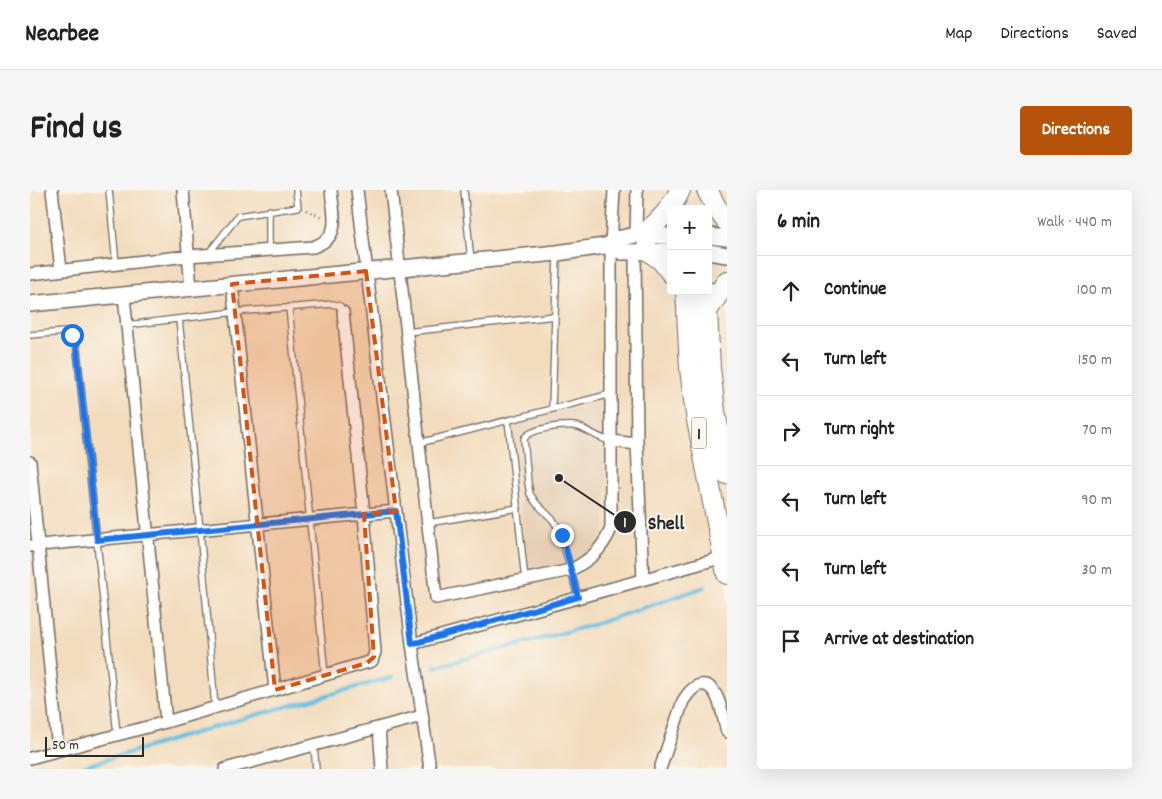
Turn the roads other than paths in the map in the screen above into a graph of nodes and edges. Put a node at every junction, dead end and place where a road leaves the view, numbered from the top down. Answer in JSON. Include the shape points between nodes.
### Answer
{"nodes":[{"id":1,"x":52,"y":190,"type":"edge"},
{"id":2,"x":109,"y":190,"type":"edge"},
{"id":3,"x":183,"y":190,"type":"edge"},
{"id":4,"x":296,"y":190,"type":"edge"},
{"id":5,"x":331,"y":190,"type":"edge"},
{"id":6,"x":357,"y":190,"type":"edge"},
{"id":7,"x":391,"y":190,"type":"edge"},
{"id":8,"x":464,"y":190,"type":"edge"},
{"id":9,"x":614,"y":190,"type":"edge"},
{"id":10,"x":637,"y":190,"type":"edge"},
{"id":11,"x":681,"y":190,"type":"edge"},
{"id":12,"x":702,"y":190,"type":"edge"},
{"id":13,"x":707,"y":190,"type":"edge"},
{"id":14,"x":682,"y":205,"type":"edge"},
{"id":15,"x":702,"y":205,"type":"edge"},
{"id":16,"x":269,"y":210,"type":"junction"},
{"id":17,"x":727,"y":222,"type":"edge"},
{"id":18,"x":712,"y":236,"type":"edge"},
{"id":19,"x":667,"y":237,"type":"edge"},
{"id":20,"x":727,"y":238,"type":"edge"},
{"id":21,"x":641,"y":243,"type":"junction"},
{"id":22,"x":611,"y":245,"type":"junction"},
{"id":23,"x":667,"y":249,"type":"edge"},
{"id":24,"x":269,"y":251,"type":"junction"},
{"id":25,"x":557,"y":252,"type":"junction"},
{"id":26,"x":712,"y":253,"type":"edge"},
{"id":27,"x":207,"y":255,"type":"junction"},
{"id":28,"x":727,"y":255,"type":"edge"},
{"id":29,"x":188,"y":256,"type":"junction"},
{"id":30,"x":471,"y":261,"type":"junction"},
{"id":31,"x":116,"y":264,"type":"junction"},
{"id":32,"x":399,"y":268,"type":"junction"},
{"id":33,"x":667,"y":268,"type":"edge"},
{"id":34,"x":61,"y":270,"type":"junction"},
{"id":35,"x":366,"y":271,"type":"junction"},
{"id":36,"x":30,"y":274,"type":"edge"},
{"id":37,"x":727,"y":281,"type":"edge"},
{"id":38,"x":232,"y":284,"type":"junction"},
{"id":39,"x":191,"y":289,"type":"junction"},
{"id":40,"x":683,"y":295,"type":"edge"},
{"id":41,"x":688,"y":295,"type":"edge"},
{"id":42,"x":704,"y":295,"type":"edge"},
{"id":43,"x":124,"y":296,"type":"junction"},
{"id":44,"x":30,"y":304,"type":"edge"},
{"id":45,"x":289,"y":307,"type":"junction"},
{"id":46,"x":698,"y":311,"type":"junction"},
{"id":47,"x":235,"y":312,"type":"junction"},
{"id":48,"x":343,"y":312,"type":"joint"},
{"id":49,"x":555,"y":316,"type":"junction"},
{"id":50,"x":179,"y":319,"type":"junction"},
{"id":51,"x":127,"y":325,"type":"junction"},
{"id":52,"x":406,"y":332,"type":"junction"},
{"id":53,"x":30,"y":335,"type":"edge"},
{"id":54,"x":611,"y":394,"type":"junction"},
{"id":55,"x":552,"y":409,"type":"junction"},
{"id":56,"x":508,"y":420,"type":"junction"},
{"id":57,"x":611,"y":441,"type":"junction"},
{"id":58,"x":419,"y":443,"type":"junction"},
{"id":59,"x":637,"y":444,"type":"junction"},
{"id":60,"x":30,"y":462,"type":"edge"},
{"id":61,"x":727,"y":474,"type":"edge"},
{"id":62,"x":518,"y":508,"type":"junction"},
{"id":63,"x":396,"y":511,"type":"junction"},
{"id":64,"x":364,"y":514,"type":"junction"},
{"id":65,"x":309,"y":520,"type":"junction"},
{"id":66,"x":428,"y":523,"type":"junction"},
{"id":67,"x":258,"y":524,"type":"junction"},
{"id":68,"x":200,"y":530,"type":"junction"},
{"id":69,"x":147,"y":535,"type":"junction"},
{"id":70,"x":97,"y":540,"type":"junction"},
{"id":71,"x":34,"y":546,"type":"edge"},
{"id":72,"x":726,"y":568,"type":"edge"},
{"id":73,"x":570,"y":570,"type":"junction"},
{"id":74,"x":643,"y":579,"type":"junction"},
{"id":75,"x":525,"y":580,"type":"junction"},
{"id":76,"x":578,"y":597,"type":"junction"},
{"id":77,"x":412,"y":644,"type":"junction"},
{"id":78,"x":325,"y":676,"type":"junction"},
{"id":79,"x":275,"y":690,"type":"junction"},
{"id":80,"x":215,"y":708,"type":"junction"},
{"id":81,"x":422,"y":716,"type":"junction"},
{"id":82,"x":166,"y":722,"type":"junction"},
{"id":83,"x":379,"y":728,"type":"junction"},
{"id":84,"x":727,"y":732,"type":"edge"},
{"id":85,"x":117,"y":734,"type":"junction"},
{"id":86,"x":314,"y":745,"type":"junction"},
{"id":87,"x":58,"y":750,"type":"junction"},
{"id":88,"x":30,"y":758,"type":"edge"},
{"id":89,"x":240,"y":767,"type":"edge"},
{"id":90,"x":225,"y":769,"type":"edge"},
{"id":91,"x":316,"y":769,"type":"edge"},
{"id":92,"x":382,"y":769,"type":"edge"},
{"id":93,"x":430,"y":769,"type":"edge"},
{"id":94,"x":660,"y":769,"type":"edge"}],
"edges":[{"from":1,"to":34,"type":"street"},
{"from":2,"to":31,"type":"lane"},
{"from":3,"to":29,"type":"street"},
{"from":4,"to":16,"type":"lane","via":[[298,207]]},
{"from":5,"to":24,"type":"street","via":[[334,223],[328,240],[313,247]]},
{"from":6,"to":35,"type":"street"},
{"from":7,"to":32,"type":"street"},
{"from":8,"to":30,"type":"lane"},
{"from":9,"to":22,"type":"street"},
{"from":10,"to":21,"type":"street"},
{"from":11,"to":14,"type":"highway"},
{"from":11,"to":21,"type":"highway"},
{"from":12,"to":15,"type":"highway"},
{"from":13,"to":17,"type":"highway"},
{"from":16,"to":24,"type":"lane"},
{"from":16,"to":27,"type":"lane","via":[[236,217]]},
{"from":18,"to":20,"type":"street"},
{"from":19,"to":21,"type":"street"},
{"from":21,"to":22,"type":"street","via":[[622,252]]},
{"from":21,"to":23,"type":"street"},
{"from":21,"to":33,"type":"highway"},
{"from":21,"to":59,"type":"street"},
{"from":22,"to":25,"type":"street"},
{"from":22,"to":54,"type":"street"},
{"from":24,"to":27,"type":"street"},
{"from":25,"to":30,"type":"street"},
{"from":25,"to":49,"type":"lane"},
{"from":26,"to":28,"type":"street"},
{"from":27,"to":29,"type":"street"},
{"from":29,"to":31,"type":"street"},
{"from":29,"to":39,"type":"street"},
{"from":30,"to":32,"type":"street"},
{"from":31,"to":34,"type":"street"},
{"from":32,"to":35,"type":"street"},
{"from":32,"to":52,"type":"street"},
{"from":34,"to":36,"type":"street"},
{"from":35,"to":38,"type":"street"},
{"from":35,"to":63,"type":"street"},
{"from":37,"to":46,"type":"highway"},
{"from":38,"to":39,"type":"street"},
{"from":38,"to":47,"type":"street"},
{"from":39,"to":43,"type":"street"},
{"from":40,"to":46,"type":"highway"},
{"from":41,"to":46,"type":"highway","number":"1"},
{"from":42,"to":46,"type":"highway","number":"1"},
{"from":43,"to":44,"type":"street"},
{"from":43,"to":51,"type":"street"},
{"from":45,"to":47,"type":"lane"},
{"from":45,"to":48,"type":"lane","via":[[333,304],[340,306]]},
{"from":45,"to":65,"type":"lane"},
{"from":46,"to":61,"type":"highway","number":"1"},
{"from":46,"to":72,"type":"highway","number":"1","via":[[690,369]]},
{"from":47,"to":50,"type":"lane"},
{"from":47,"to":67,"type":"street"},
{"from":48,"to":64,"type":"street"},
{"from":49,"to":52,"type":"lane"},
{"from":49,"to":55,"type":"lane"},
{"from":50,"to":51,"type":"lane"},
{"from":50,"to":68,"type":"lane"},
{"from":51,"to":69,"type":"street"},
{"from":52,"to":58,"type":"street"},
{"from":53,"to":70,"type":"lane","via":[[65,332],[75,338]]},
{"from":54,"to":55,"type":"lane"},
{"from":54,"to":57,"type":"street"},
{"from":55,"to":56,"type":"lane"},
{"from":56,"to":58,"type":"lane"},
{"from":56,"to":62,"type":"lane"},
{"from":57,"to":59,"type":"street"},
{"from":57,"to":73,"type":"street","via":[[611,529],[598,552]]},
{"from":57,"to":73,"type":"lane","via":[[579,427],[566,426],[531,432],[524,439],[530,494],[556,523]]},
{"from":58,"to":66,"type":"street"},
{"from":59,"to":74,"type":"street"},
{"from":60,"to":71,"type":"street"},
{"from":62,"to":66,"type":"lane"},
{"from":62,"to":75,"type":"lane"},
{"from":63,"to":64,"type":"street"},
{"from":63,"to":77,"type":"street"},
{"from":64,"to":65,"type":"street"},
{"from":64,"to":78,"type":"street","via":[[374,657],[367,663]]},
{"from":65,"to":67,"type":"street"},
{"from":65,"to":78,"type":"lane"},
{"from":66,"to":75,"type":"street","via":[[436,598]]},
{"from":67,"to":68,"type":"street"},
{"from":67,"to":79,"type":"street"},
{"from":68,"to":69,"type":"street"},
{"from":68,"to":80,"type":"lane"},
{"from":69,"to":70,"type":"street"},
{"from":69,"to":82,"type":"street"},
{"from":70,"to":71,"type":"street"},
{"from":70,"to":85,"type":"lane"},
{"from":71,"to":87,"type":"street"},
{"from":72,"to":74,"type":"street"},
{"from":73,"to":75,"type":"street"},
{"from":73,"to":76,"type":"lane"},
{"from":74,"to":76,"type":"street"},
{"from":76,"to":77,"type":"street"},
{"from":77,"to":81,"type":"street"},
{"from":78,"to":79,"type":"street"},
{"from":79,"to":80,"type":"street"},
{"from":80,"to":82,"type":"street"},
{"from":81,"to":83,"type":"street"},
{"from":81,"to":93,"type":"street"},
{"from":82,"to":85,"type":"street"},
{"from":83,"to":86,"type":"street"},
{"from":83,"to":92,"type":"street"},
{"from":84,"to":94,"type":"street","via":[[712,689],[701,685],[686,695]]},
{"from":85,"to":87,"type":"street"},
{"from":86,"to":89,"type":"street"},
{"from":86,"to":91,"type":"lane"},
{"from":87,"to":88,"type":"street"},
{"from":89,"to":90,"type":"street"}]}
